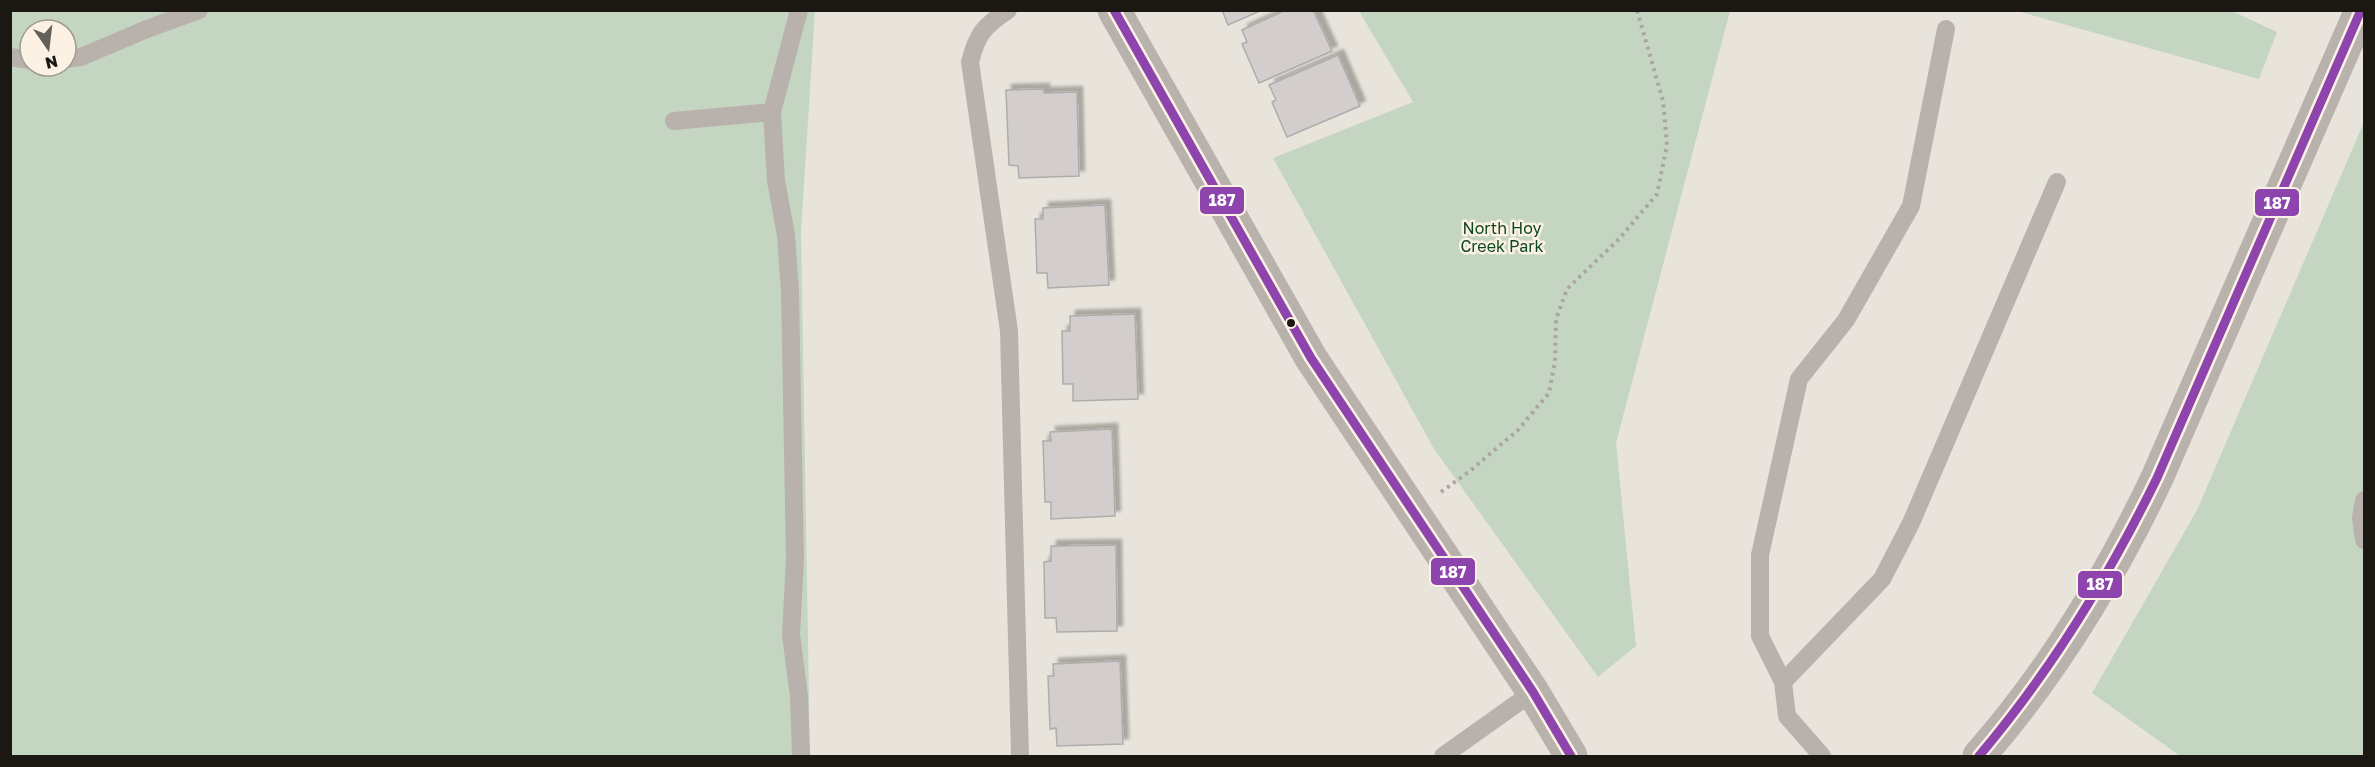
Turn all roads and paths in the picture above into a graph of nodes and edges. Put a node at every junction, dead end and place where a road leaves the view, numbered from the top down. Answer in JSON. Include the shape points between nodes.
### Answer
{"nodes":[{"id":1,"x":199,"y":10,"type":"edge"},
{"id":2,"x":799,"y":10,"type":"edge"},
{"id":3,"x":1008,"y":10,"type":"edge"},
{"id":4,"x":1114,"y":10,"type":"edge"},
{"id":5,"x":1637,"y":10,"type":"edge"},
{"id":6,"x":2361,"y":10,"type":"edge"},
{"id":7,"x":1947,"y":29,"type":"dead end"},
{"id":8,"x":78,"y":57,"type":"edge"},
{"id":9,"x":772,"y":112,"type":"junction"},
{"id":10,"x":674,"y":121,"type":"dead end"},
{"id":11,"x":2057,"y":182,"type":"dead end"},
{"id":12,"x":1441,"y":493,"type":"dead end"},
{"id":13,"x":2364,"y":500,"type":"edge"},
{"id":14,"x":2364,"y":540,"type":"edge"},
{"id":15,"x":1783,"y":682,"type":"junction"},
{"id":16,"x":1533,"y":692,"type":"junction"},
{"id":17,"x":801,"y":756,"type":"edge"},
{"id":18,"x":1020,"y":756,"type":"edge"},
{"id":19,"x":1443,"y":756,"type":"edge"},
{"id":20,"x":1571,"y":756,"type":"edge"},
{"id":21,"x":1822,"y":756,"type":"edge"},
{"id":22,"x":1979,"y":756,"type":"edge"}],
"edges":[{"from":1,"to":8,"type":"lane"},
{"from":2,"to":9,"type":"lane"},
{"from":3,"to":18,"type":"lane","via":[[989,23],[976,39],[970,62],[1009,331]]},
{"from":4,"to":16,"type":"street","via":[[1311,358]]},
{"from":5,"to":12,"type":"path","via":[[1663,102],[1666,145],[1657,194],[1619,239],[1567,289],[1557,319],[1549,393],[1518,430]]},
{"from":6,"to":22,"type":"street","via":[[2122,550],[2052,665]]},
{"from":7,"to":15,"type":"lane","via":[[1911,207],[1846,320],[1799,379],[1760,555],[1760,636]]},
{"from":9,"to":10,"type":"lane"},
{"from":9,"to":17,"type":"lane","via":[[790,292],[795,558],[791,635]]},
{"from":11,"to":15,"type":"lane","via":[[1911,523],[1882,579]]},
{"from":13,"to":14,"type":"lane"},
{"from":15,"to":21,"type":"lane","via":[[1787,716]]},
{"from":16,"to":19,"type":"lane"},
{"from":16,"to":20,"type":"street"}]}
